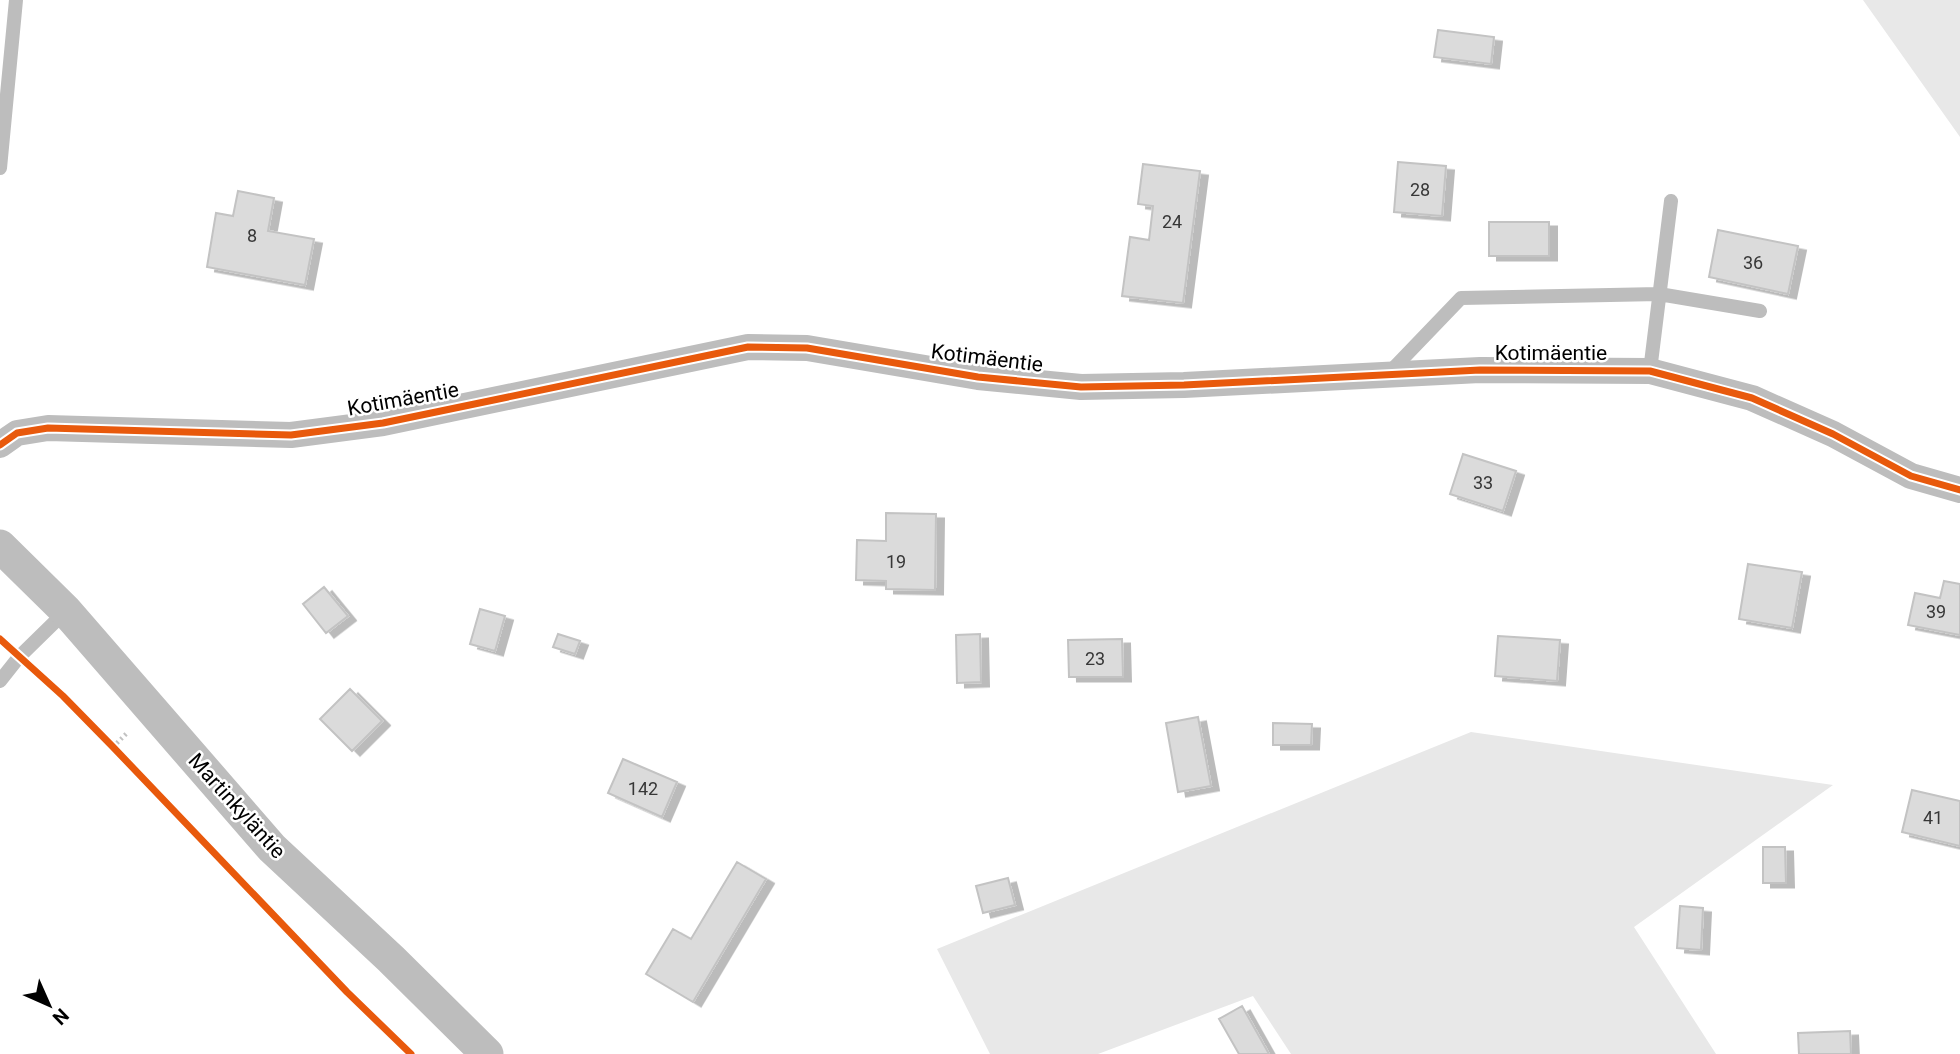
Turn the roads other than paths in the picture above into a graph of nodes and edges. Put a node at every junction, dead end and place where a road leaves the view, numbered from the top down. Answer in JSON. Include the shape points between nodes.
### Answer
{"nodes":[{"id":1,"x":16,"y":0,"type":"edge"},
{"id":2,"x":0,"y":168,"type":"edge"},
{"id":3,"x":1671,"y":201,"type":"dead end"},
{"id":4,"x":1659,"y":294,"type":"junction"},
{"id":5,"x":1760,"y":311,"type":"dead end"},
{"id":6,"x":1650,"y":370,"type":"junction"},
{"id":7,"x":1387,"y":375,"type":"junction"},
{"id":8,"x":0,"y":445,"type":"edge"},
{"id":9,"x":1960,"y":490,"type":"edge"},
{"id":10,"x":0,"y":547,"type":"edge"},
{"id":11,"x":66,"y":611,"type":"junction"},
{"id":12,"x":0,"y":681,"type":"edge"},
{"id":13,"x":487,"y":1054,"type":"edge"}],
"edges":[{"from":1,"to":2,"type":"lane"},
{"from":3,"to":4,"type":"lane"},
{"from":4,"to":5,"type":"lane"},
{"from":4,"to":6,"type":"lane"},
{"from":4,"to":7,"type":"lane","via":[[1461,298]]},
{"from":6,"to":7,"type":"street","name":"Kotimäentie"},
{"from":6,"to":9,"type":"street","name":"Kotimäentie","via":[[1752,398],[1911,476]]},
{"from":7,"to":8,"type":"street","name":"Kotimäentie","via":[[1081,387],[978,377],[807,348],[748,347],[383,423],[292,435],[48,428],[17,433]]},
{"from":10,"to":11,"type":"street","name":"Martinkyläntie"},
{"from":11,"to":12,"type":"lane"},
{"from":11,"to":13,"type":"street","name":"Martinkyläntie","via":[[272,848]]}]}
